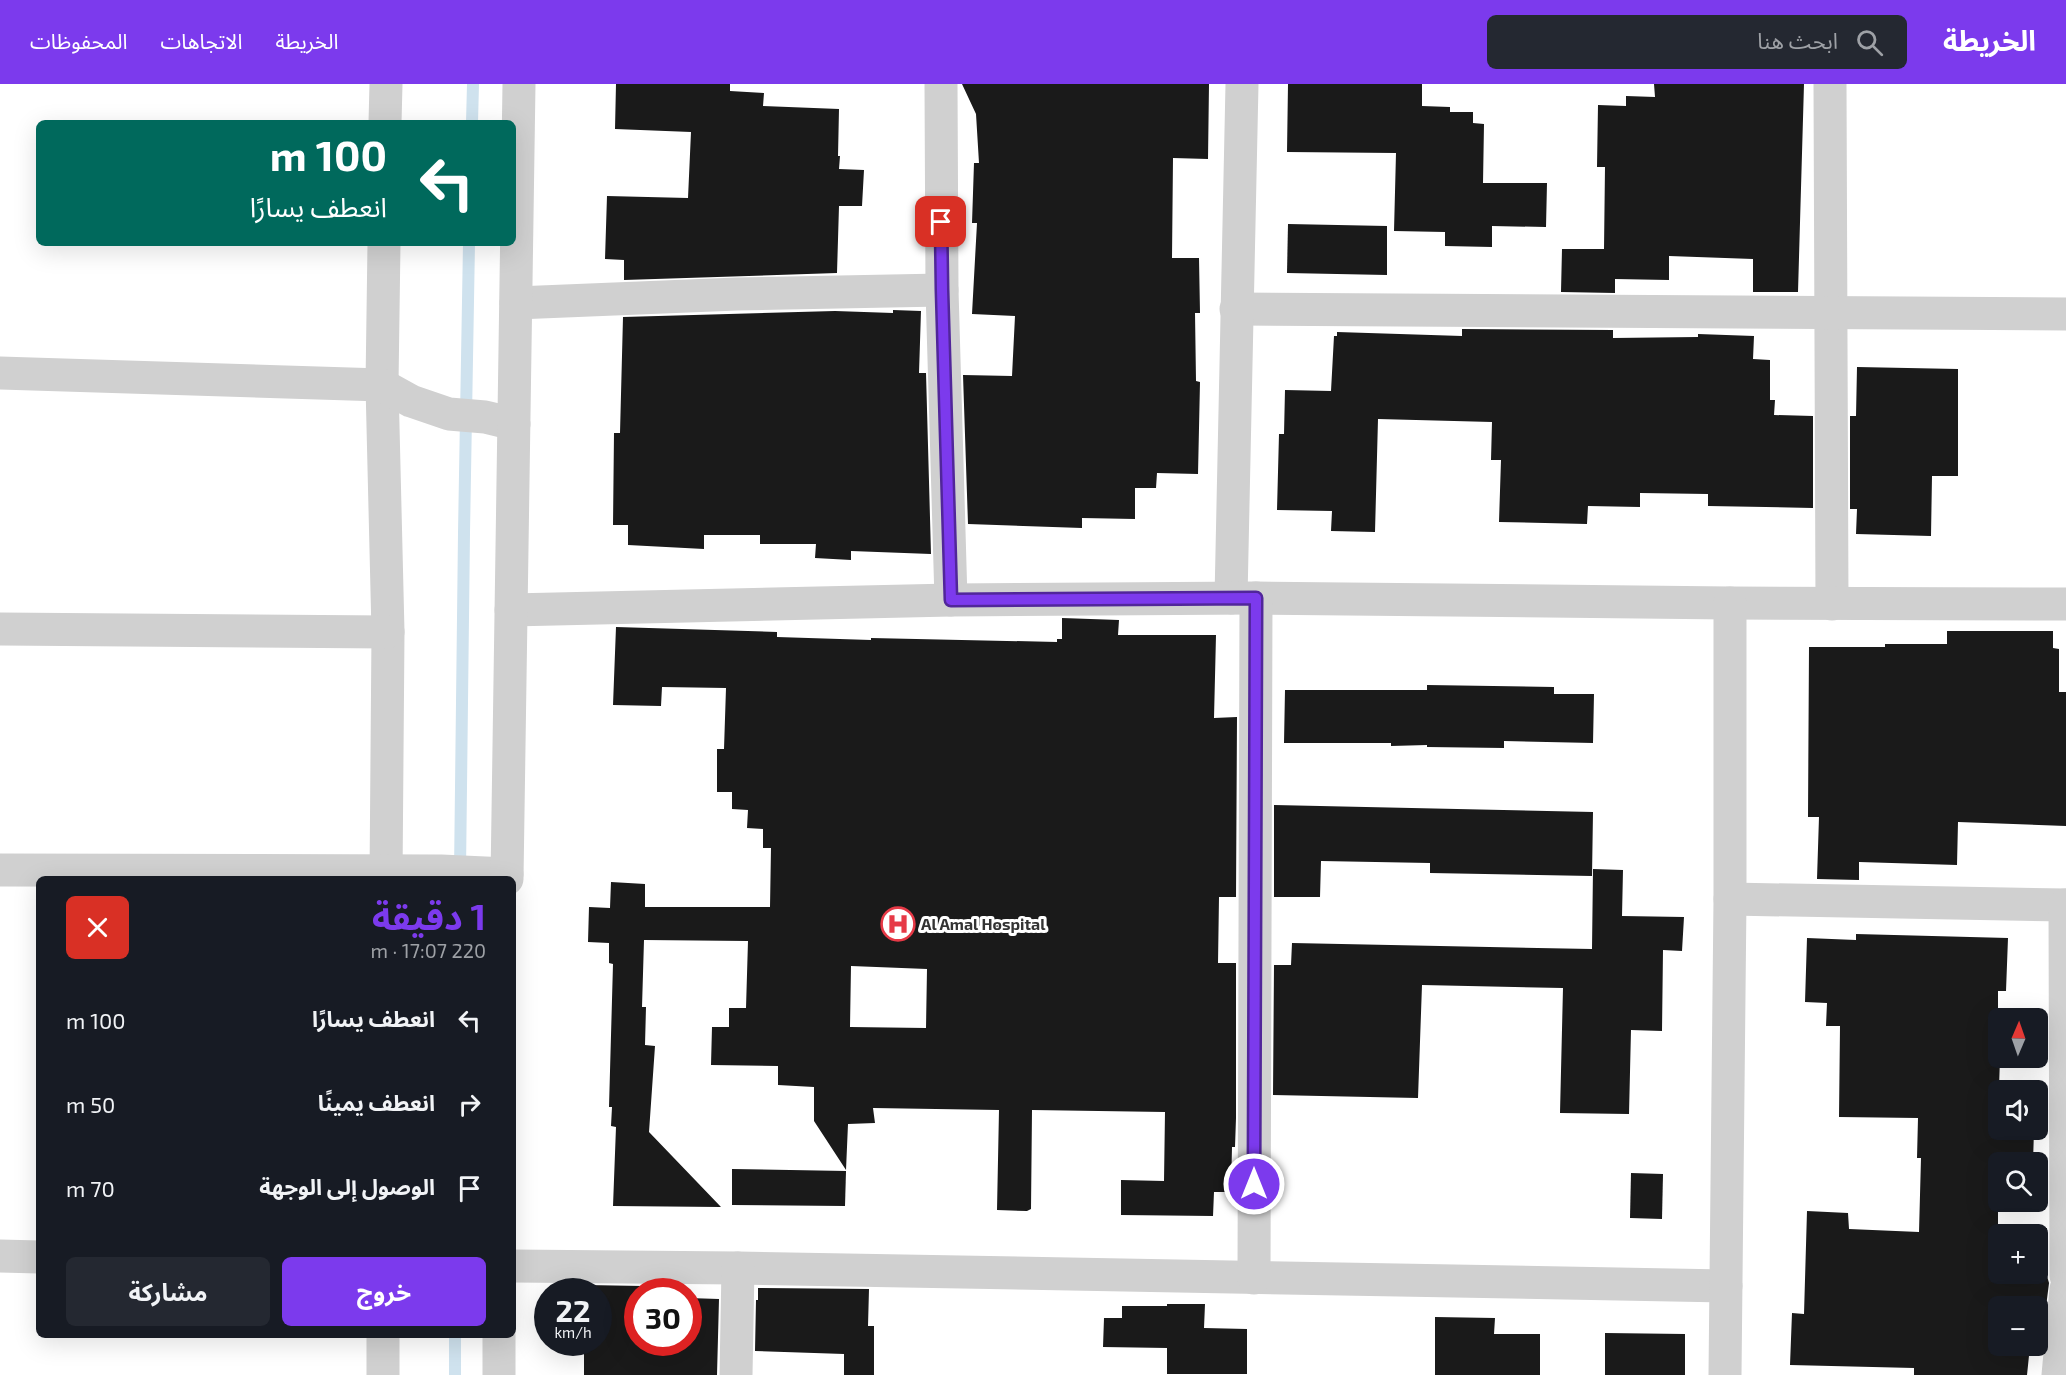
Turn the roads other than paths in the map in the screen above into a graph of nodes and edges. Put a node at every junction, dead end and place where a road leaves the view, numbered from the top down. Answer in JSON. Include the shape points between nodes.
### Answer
{"nodes":[{"id":1,"x":386,"y":84,"type":"edge"},
{"id":2,"x":519,"y":84,"type":"edge"},
{"id":3,"x":941,"y":84,"type":"edge"},
{"id":4,"x":1242,"y":84,"type":"edge"},
{"id":5,"x":1830,"y":84,"type":"edge"},
{"id":6,"x":385,"y":120,"type":"edge"},
{"id":7,"x":384,"y":246,"type":"edge"},
{"id":8,"x":942,"y":290,"type":"junction"},
{"id":9,"x":516,"y":303,"type":"junction"},
{"id":10,"x":1236,"y":309,"type":"junction"},
{"id":11,"x":1831,"y":311,"type":"junction"},
{"id":12,"x":2066,"y":314,"type":"edge"},
{"id":13,"x":0,"y":373,"type":"edge"},
{"id":14,"x":382,"y":385,"type":"junction"},
{"id":15,"x":499,"y":421,"type":"junction"},
{"id":16,"x":1244,"y":598,"type":"junction"},
{"id":17,"x":951,"y":600,"type":"junction"},
{"id":18,"x":1730,"y":603,"type":"junction"},
{"id":19,"x":1832,"y":604,"type":"junction"},
{"id":20,"x":2066,"y":604,"type":"edge"},
{"id":21,"x":511,"y":610,"type":"junction"},
{"id":22,"x":0,"y":629,"type":"edge"},
{"id":23,"x":388,"y":632,"type":"junction"},
{"id":24,"x":0,"y":870,"type":"edge"},
{"id":25,"x":386,"y":875,"type":"edge"},
{"id":26,"x":498,"y":875,"type":"edge"},
{"id":27,"x":1730,"y":899,"type":"junction"},
{"id":28,"x":2065,"y":905,"type":"edge"},
{"id":29,"x":0,"y":1256,"type":"edge"},
{"id":30,"x":36,"y":1257,"type":"edge"},
{"id":31,"x":516,"y":1266,"type":"edge"},
{"id":32,"x":738,"y":1268,"type":"junction"},
{"id":33,"x":2066,"y":1276,"type":"edge"},
{"id":34,"x":1254,"y":1278,"type":"junction"},
{"id":35,"x":1726,"y":1286,"type":"junction"},
{"id":36,"x":2066,"y":1289,"type":"edge"},
{"id":37,"x":383,"y":1338,"type":"edge"},
{"id":38,"x":500,"y":1338,"type":"edge"},
{"id":39,"x":383,"y":1375,"type":"edge"},
{"id":40,"x":499,"y":1375,"type":"edge"},
{"id":41,"x":736,"y":1375,"type":"edge"},
{"id":42,"x":1725,"y":1375,"type":"edge"},
{"id":43,"x":2058,"y":1375,"type":"edge"}],
"edges":[{"from":1,"to":6,"type":"street"},
{"from":2,"to":9,"type":"street"},
{"from":3,"to":8,"type":"street"},
{"from":4,"to":10,"type":"street"},
{"from":5,"to":11,"type":"street"},
{"from":7,"to":14,"type":"street"},
{"from":8,"to":9,"type":"street"},
{"from":8,"to":17,"type":"street"},
{"from":9,"to":15,"type":"street"},
{"from":10,"to":11,"type":"street"},
{"from":10,"to":16,"type":"street"},
{"from":11,"to":12,"type":"street"},
{"from":11,"to":19,"type":"street"},
{"from":13,"to":14,"type":"street"},
{"from":14,"to":15,"type":"street","via":[[411,401],[449,414]]},
{"from":14,"to":23,"type":"street"},
{"from":15,"to":21,"type":"street"},
{"from":16,"to":17,"type":"street"},
{"from":16,"to":18,"type":"street"},
{"from":16,"to":34,"type":"street"},
{"from":17,"to":21,"type":"street"},
{"from":18,"to":19,"type":"street"},
{"from":18,"to":27,"type":"street"},
{"from":19,"to":20,"type":"street"},
{"from":21,"to":26,"type":"street"},
{"from":22,"to":23,"type":"street"},
{"from":23,"to":25,"type":"street"},
{"from":24,"to":25,"type":"street"},
{"from":25,"to":26,"type":"street"},
{"from":27,"to":28,"type":"street"},
{"from":27,"to":35,"type":"street"},
{"from":28,"to":33,"type":"street"},
{"from":29,"to":30,"type":"street"},
{"from":31,"to":32,"type":"street"},
{"from":32,"to":34,"type":"street"},
{"from":32,"to":41,"type":"street"},
{"from":34,"to":35,"type":"street"},
{"from":35,"to":42,"type":"street"},
{"from":36,"to":43,"type":"street"},
{"from":37,"to":39,"type":"street"},
{"from":38,"to":40,"type":"street"}]}
